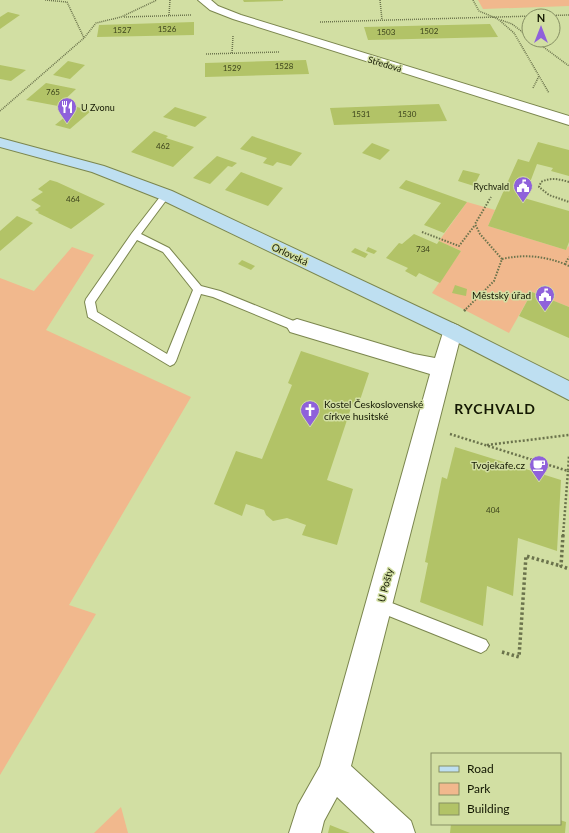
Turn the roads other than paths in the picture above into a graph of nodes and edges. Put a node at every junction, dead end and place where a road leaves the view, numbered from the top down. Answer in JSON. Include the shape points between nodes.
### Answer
{"nodes":[{"id":1,"x":204,"y":0,"type":"edge"},
{"id":2,"x":563,"y":120,"type":"edge"},
{"id":3,"x":0,"y":142,"type":"edge"},
{"id":4,"x":166,"y":195,"type":"junction"},
{"id":5,"x":136,"y":235,"type":"junction"},
{"id":6,"x":198,"y":289,"type":"junction"},
{"id":7,"x":297,"y":327,"type":"joint"},
{"id":8,"x":452,"y":331,"type":"junction"},
{"id":9,"x":442,"y":368,"type":"junction"},
{"id":10,"x":569,"y":391,"type":"edge"},
{"id":11,"x":379,"y":605,"type":"junction"},
{"id":12,"x":481,"y":645,"type":"road end"},
{"id":13,"x":334,"y":772,"type":"junction"},
{"id":14,"x":305,"y":833,"type":"edge"},
{"id":15,"x":399,"y":833,"type":"edge"}],
"edges":[{"from":1,"to":2,"type":"street","name":"Středová","via":[[214,8],[258,24]]},
{"from":3,"to":4,"type":"main road","name":"Orlovská","via":[[98,169]]},
{"from":4,"to":5,"type":"lane"},
{"from":4,"to":8,"type":"main road","name":"Orlovská"},
{"from":5,"to":6,"type":"lane","via":[[166,250]]},
{"from":5,"to":6,"type":"lane","via":[[90,302],[92,314],[170,360]]},
{"from":6,"to":7,"type":"lane"},
{"from":7,"to":9,"type":"street"},
{"from":8,"to":9,"type":"street","name":"U Pošty"},
{"from":8,"to":10,"type":"main road","name":"Orlovská"},
{"from":9,"to":11,"type":"street","name":"U Pošty"},
{"from":11,"to":12,"type":"lane"},
{"from":11,"to":13,"type":"street","name":"U Pošty"},
{"from":13,"to":14,"type":"street","name":"U Pošty","via":[[309,816]]},
{"from":13,"to":15,"type":"street"}]}
